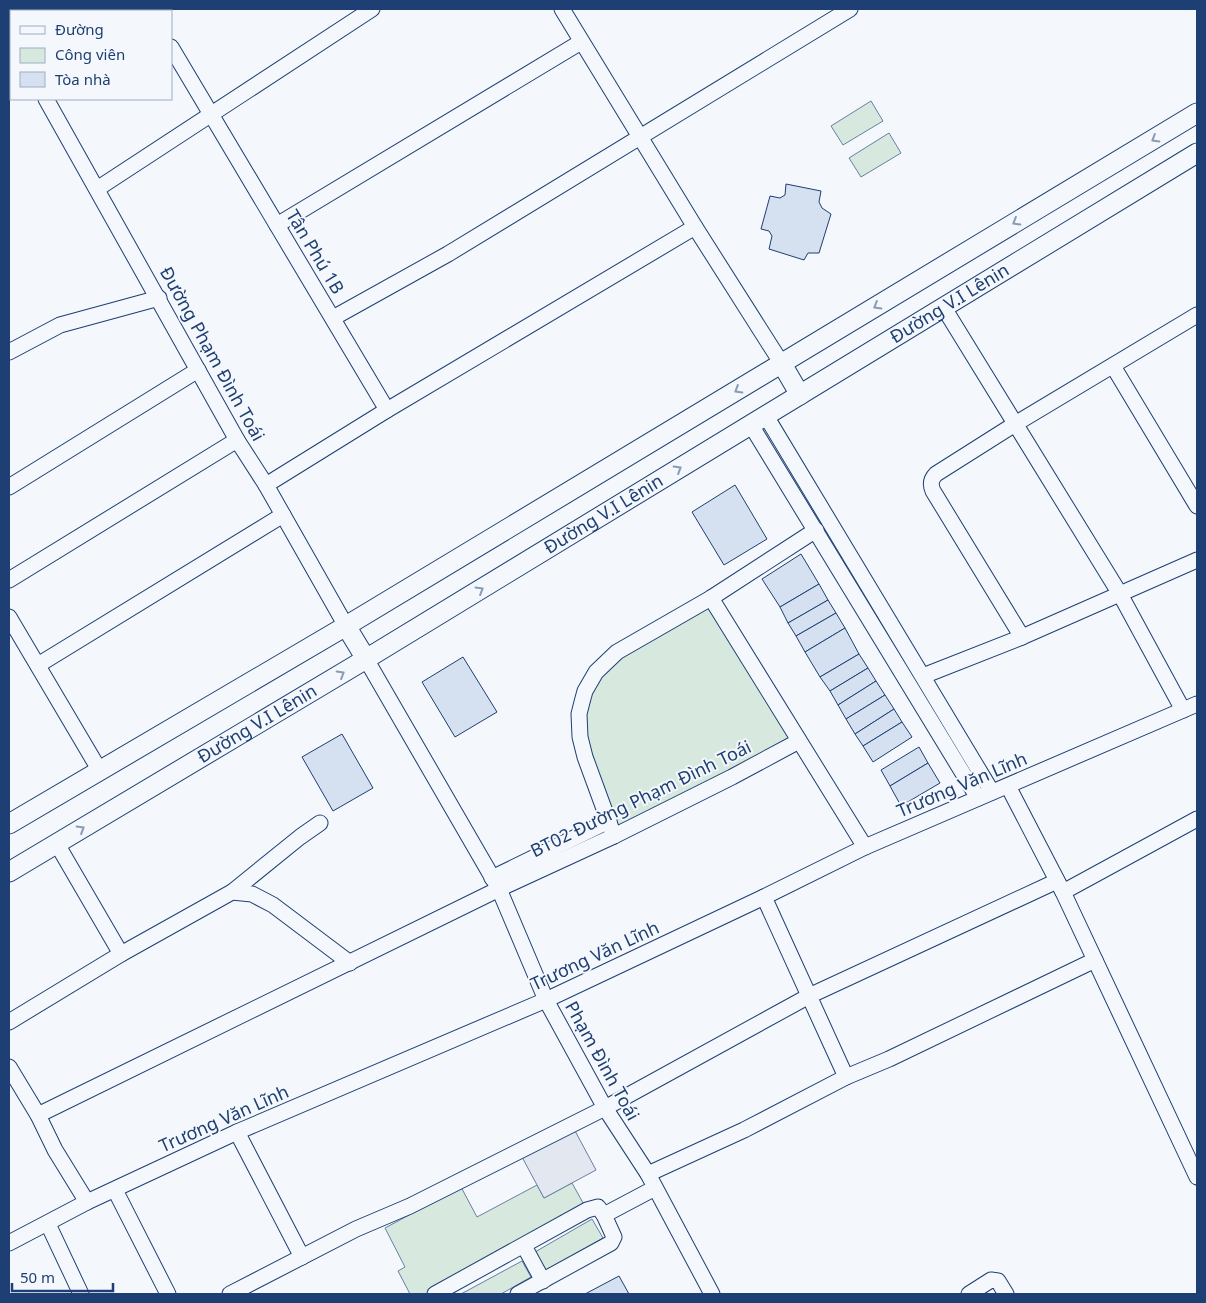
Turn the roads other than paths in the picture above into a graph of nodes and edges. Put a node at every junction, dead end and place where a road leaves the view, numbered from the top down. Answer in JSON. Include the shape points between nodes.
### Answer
{"nodes":[{"id":1,"x":372,"y":9,"type":"edge"},
{"id":2,"x":562,"y":9,"type":"edge"},
{"id":3,"x":850,"y":9,"type":"edge"},
{"id":4,"x":581,"y":42,"type":"junction"},
{"id":5,"x":172,"y":49,"type":"edge"},
{"id":6,"x":47,"y":100,"type":"edge"},
{"id":7,"x":1197,"y":113,"type":"edge"},
{"id":8,"x":210,"y":114,"type":"junction"},
{"id":9,"x":640,"y":136,"type":"junction"},
{"id":10,"x":1197,"y":153,"type":"edge"},
{"id":11,"x":97,"y":189,"type":"junction"},
{"id":12,"x":277,"y":225,"type":"junction"},
{"id":13,"x":695,"y":227,"type":"junction"},
{"id":14,"x":159,"y":298,"type":"junction"},
{"id":15,"x":944,"y":308,"type":"junction"},
{"id":16,"x":1197,"y":315,"type":"edge"},
{"id":17,"x":333,"y":318,"type":"junction"},
{"id":18,"x":9,"y":352,"type":"edge"},
{"id":19,"x":782,"y":364,"type":"junction"},
{"id":20,"x":1113,"y":366,"type":"junction"},
{"id":21,"x":198,"y":370,"type":"junction"},
{"id":22,"x":800,"y":395,"type":"junction"},
{"id":23,"x":388,"y":410,"type":"junction"},
{"id":24,"x":758,"y":420,"type":"junction"},
{"id":25,"x":1015,"y":424,"type":"junction"},
{"id":26,"x":237,"y":440,"type":"junction"},
{"id":27,"x":266,"y":485,"type":"junction"},
{"id":28,"x":9,"y":487,"type":"edge"},
{"id":29,"x":1197,"y":506,"type":"edge"},
{"id":30,"x":283,"y":515,"type":"junction"},
{"id":31,"x":816,"y":530,"type":"junction"},
{"id":32,"x":1197,"y":560,"type":"edge"},
{"id":33,"x":9,"y":580,"type":"edge"},
{"id":34,"x":1120,"y":594,"type":"junction"},
{"id":35,"x":711,"y":598,"type":"junction"},
{"id":36,"x":9,"y":617,"type":"edge"},
{"id":37,"x":346,"y":626,"type":"junction"},
{"id":38,"x":1022,"y":636,"type":"junction"},
{"id":39,"x":366,"y":659,"type":"junction"},
{"id":40,"x":38,"y":665,"type":"junction"},
{"id":41,"x":923,"y":676,"type":"junction"},
{"id":42,"x":1197,"y":704,"type":"edge"},
{"id":43,"x":1183,"y":710,"type":"junction"},
{"id":44,"x":799,"y":741,"type":"junction"},
{"id":45,"x":100,"y":771,"type":"junction"},
{"id":46,"x":1008,"y":786,"type":"junction"},
{"id":47,"x":985,"y":795,"type":"junction"},
{"id":48,"x":1197,"y":819,"type":"edge"},
{"id":49,"x":609,"y":821,"type":"junction"},
{"id":50,"x":320,"y":823,"type":"dead end"},
{"id":51,"x":9,"y":824,"type":"edge"},
{"id":52,"x":614,"y":836,"type":"junction"},
{"id":53,"x":57,"y":844,"type":"junction"},
{"id":54,"x":865,"y":847,"type":"junction"},
{"id":55,"x":9,"y":872,"type":"edge"},
{"id":56,"x":495,"y":884,"type":"junction"},
{"id":57,"x":1060,"y":886,"type":"junction"},
{"id":58,"x":232,"y":892,"type":"junction"},
{"id":59,"x":764,"y":897,"type":"junction"},
{"id":60,"x":122,"y":954,"type":"junction"},
{"id":61,"x":1095,"y":960,"type":"junction"},
{"id":62,"x":350,"y":963,"type":"junction"},
{"id":63,"x":809,"y":996,"type":"junction"},
{"id":64,"x":546,"y":1000,"type":"junction"},
{"id":65,"x":9,"y":1022,"type":"edge"},
{"id":66,"x":9,"y":1067,"type":"edge"},
{"id":67,"x":846,"y":1077,"type":"junction"},
{"id":68,"x":605,"y":1108,"type":"junction"},
{"id":69,"x":38,"y":1115,"type":"junction"},
{"id":70,"x":237,"y":1132,"type":"junction"},
{"id":71,"x":648,"y":1174,"type":"junction"},
{"id":72,"x":1197,"y":1177,"type":"edge"},
{"id":73,"x":655,"y":1188,"type":"junction"},
{"id":74,"x":115,"y":1190,"type":"junction"},
{"id":75,"x":87,"y":1202,"type":"junction"},
{"id":76,"x":604,"y":1215,"type":"junction"},
{"id":77,"x":48,"y":1224,"type":"junction"},
{"id":78,"x":9,"y":1243,"type":"edge"},
{"id":79,"x":524,"y":1246,"type":"junction"},
{"id":80,"x":302,"y":1257,"type":"junction"},
{"id":81,"x":543,"y":1281,"type":"junction"},
{"id":82,"x":81,"y":1294,"type":"edge"},
{"id":83,"x":168,"y":1294,"type":"edge"},
{"id":84,"x":230,"y":1294,"type":"edge"},
{"id":85,"x":435,"y":1294,"type":"edge"},
{"id":86,"x":518,"y":1294,"type":"edge"},
{"id":87,"x":712,"y":1294,"type":"edge"},
{"id":88,"x":968,"y":1294,"type":"edge"},
{"id":89,"x":1006,"y":1294,"type":"edge"}],
"edges":[{"from":1,"to":8,"type":"street"},
{"from":2,"to":4,"type":"street"},
{"from":3,"to":9,"type":"street"},
{"from":4,"to":9,"type":"street"},
{"from":4,"to":12,"type":"street"},
{"from":5,"to":8,"type":"street","name":"Tân Phú 1B"},
{"from":6,"to":11,"type":"street","name":"Đường Phạm Đình Toái"},
{"from":7,"to":19,"type":"main road","name":"Đường V.I Lênin","one_way":true},
{"from":8,"to":11,"type":"street"},
{"from":8,"to":12,"type":"street","name":"Tân Phú 1B"},
{"from":9,"to":13,"type":"street"},
{"from":9,"to":17,"type":"street","via":[[448,254]]},
{"from":10,"to":15,"type":"main road","name":"Đường V.I Lênin"},
{"from":11,"to":14,"type":"street","name":"Đường Phạm Đình Toái"},
{"from":12,"to":17,"type":"street","name":"Tân Phú 1B"},
{"from":13,"to":19,"type":"street"},
{"from":13,"to":23,"type":"street"},
{"from":14,"to":18,"type":"street","via":[[60,325]]},
{"from":14,"to":21,"type":"street","name":"Đường Phạm Đình Toái"},
{"from":15,"to":22,"type":"main road","name":"Đường V.I Lênin"},
{"from":15,"to":25,"type":"street"},
{"from":16,"to":20,"type":"street"},
{"from":17,"to":23,"type":"street","name":"Tân Phú 1B"},
{"from":19,"to":22,"type":"main road"},
{"from":19,"to":37,"type":"main road","name":"Đường V.I Lênin","one_way":true},
{"from":20,"to":25,"type":"street"},
{"from":20,"to":29,"type":"street"},
{"from":21,"to":26,"type":"street","name":"Đường Phạm Đình Toái"},
{"from":21,"to":28,"type":"street"},
{"from":22,"to":24,"type":"main road","name":"Đường V.I Lênin"},
{"from":23,"to":27,"type":"street"},
{"from":24,"to":31,"type":"street"},
{"from":39,"to":24,"type":"main road","name":"Đường V.I Lênin","one_way":true},
{"from":24,"to":41,"type":"street"},
{"from":25,"to":34,"type":"street"},
{"from":25,"to":38,"type":"street","via":[[936,474],[931,486]]},
{"from":26,"to":27,"type":"street","name":"Đường Phạm Đình Toái"},
{"from":26,"to":33,"type":"street"},
{"from":27,"to":30,"type":"street","name":"Đường Phạm Đình Toái"},
{"from":30,"to":37,"type":"street","name":"Đường Phạm Đình Toái"},
{"from":30,"to":40,"type":"street"},
{"from":31,"to":35,"type":"street"},
{"from":31,"to":47,"type":"street"},
{"from":32,"to":34,"type":"street"},
{"from":34,"to":38,"type":"street"},
{"from":34,"to":43,"type":"street"},
{"from":35,"to":44,"type":"street"},
{"from":35,"to":49,"type":"street","via":[[617,652],[596,672],[585,691],[579,714],[580,737]]},
{"from":36,"to":40,"type":"street"},
{"from":37,"to":39,"type":"main road"},
{"from":37,"to":45,"type":"main road","name":"Đường V.I Lênin"},
{"from":38,"to":41,"type":"street"},
{"from":53,"to":39,"type":"main road","name":"Đường V.I Lênin","one_way":true},
{"from":39,"to":56,"type":"street","name":"Phạm Đình Toái"},
{"from":40,"to":45,"type":"street"},
{"from":41,"to":47,"type":"street"},
{"from":42,"to":43,"type":"street","name":"Trương Văn Lĩnh"},
{"from":43,"to":46,"type":"street","name":"Trương Văn Lĩnh"},
{"from":44,"to":52,"type":"street","name":"BT02 Đường Phạm Đình Toái"},
{"from":44,"to":54,"type":"street"},
{"from":45,"to":51,"type":"main road","name":"Đường V.I Lênin"},
{"from":46,"to":47,"type":"street","name":"Trương Văn Lĩnh"},
{"from":46,"to":57,"type":"street"},
{"from":47,"to":54,"type":"street","name":"Trương Văn Lĩnh"},
{"from":48,"to":57,"type":"street"},
{"from":49,"to":52,"type":"street"},
{"from":49,"to":56,"type":"street","name":"BT02 Đường Phạm Đình Toái"},
{"from":50,"to":58,"type":"street"},
{"from":52,"to":56,"type":"street","name":"BT02 Đường Phạm Đình Toái"},
{"from":53,"to":55,"type":"main road","name":"Đường V.I Lênin"},
{"from":53,"to":60,"type":"street"},
{"from":54,"to":59,"type":"street","name":"Trương Văn Lĩnh"},
{"from":56,"to":62,"type":"street"},
{"from":56,"to":64,"type":"street","name":"Phạm Đình Toái"},
{"from":57,"to":61,"type":"street"},
{"from":57,"to":63,"type":"street"},
{"from":58,"to":60,"type":"street"},
{"from":58,"to":62,"type":"street","via":[[252,894],[269,902]]},
{"from":59,"to":63,"type":"street"},
{"from":59,"to":64,"type":"street","name":"Trương Văn Lĩnh"},
{"from":60,"to":65,"type":"street"},
{"from":61,"to":67,"type":"street"},
{"from":61,"to":72,"type":"street"},
{"from":62,"to":69,"type":"street"},
{"from":63,"to":67,"type":"street"},
{"from":63,"to":68,"type":"street"},
{"from":64,"to":68,"type":"street","name":"Phạm Đình Toái"},
{"from":64,"to":70,"type":"street","name":"Trương Văn Lĩnh"},
{"from":66,"to":69,"type":"street"},
{"from":67,"to":71,"type":"street","via":[[744,1130]]},
{"from":68,"to":71,"type":"street","name":"Phạm Đình Toái"},
{"from":68,"to":80,"type":"street"},
{"from":69,"to":75,"type":"street","via":[[54,1150]]},
{"from":70,"to":74,"type":"street","name":"Trương Văn Lĩnh"},
{"from":70,"to":80,"type":"street"},
{"from":71,"to":73,"type":"street","name":"Phạm Đình Toái"},
{"from":73,"to":76,"type":"street"},
{"from":73,"to":87,"type":"street","name":"Phạm Đình Toái"},
{"from":74,"to":75,"type":"street","name":"Trương Văn Lĩnh"},
{"from":74,"to":83,"type":"street"},
{"from":75,"to":77,"type":"street","name":"Trương Văn Lĩnh"},
{"from":76,"to":79,"type":"street","via":[[598,1207],[586,1210]]},
{"from":76,"to":81,"type":"street","via":[[614,1237],[611,1244]]},
{"from":77,"to":78,"type":"street","name":"Trương Văn Lĩnh"},
{"from":77,"to":82,"type":"street"},
{"from":79,"to":81,"type":"street"},
{"from":79,"to":85,"type":"street"},
{"from":80,"to":84,"type":"street"},
{"from":81,"to":86,"type":"street"},
{"from":88,"to":89,"type":"street","via":[[991,1280],[998,1281]]}]}
